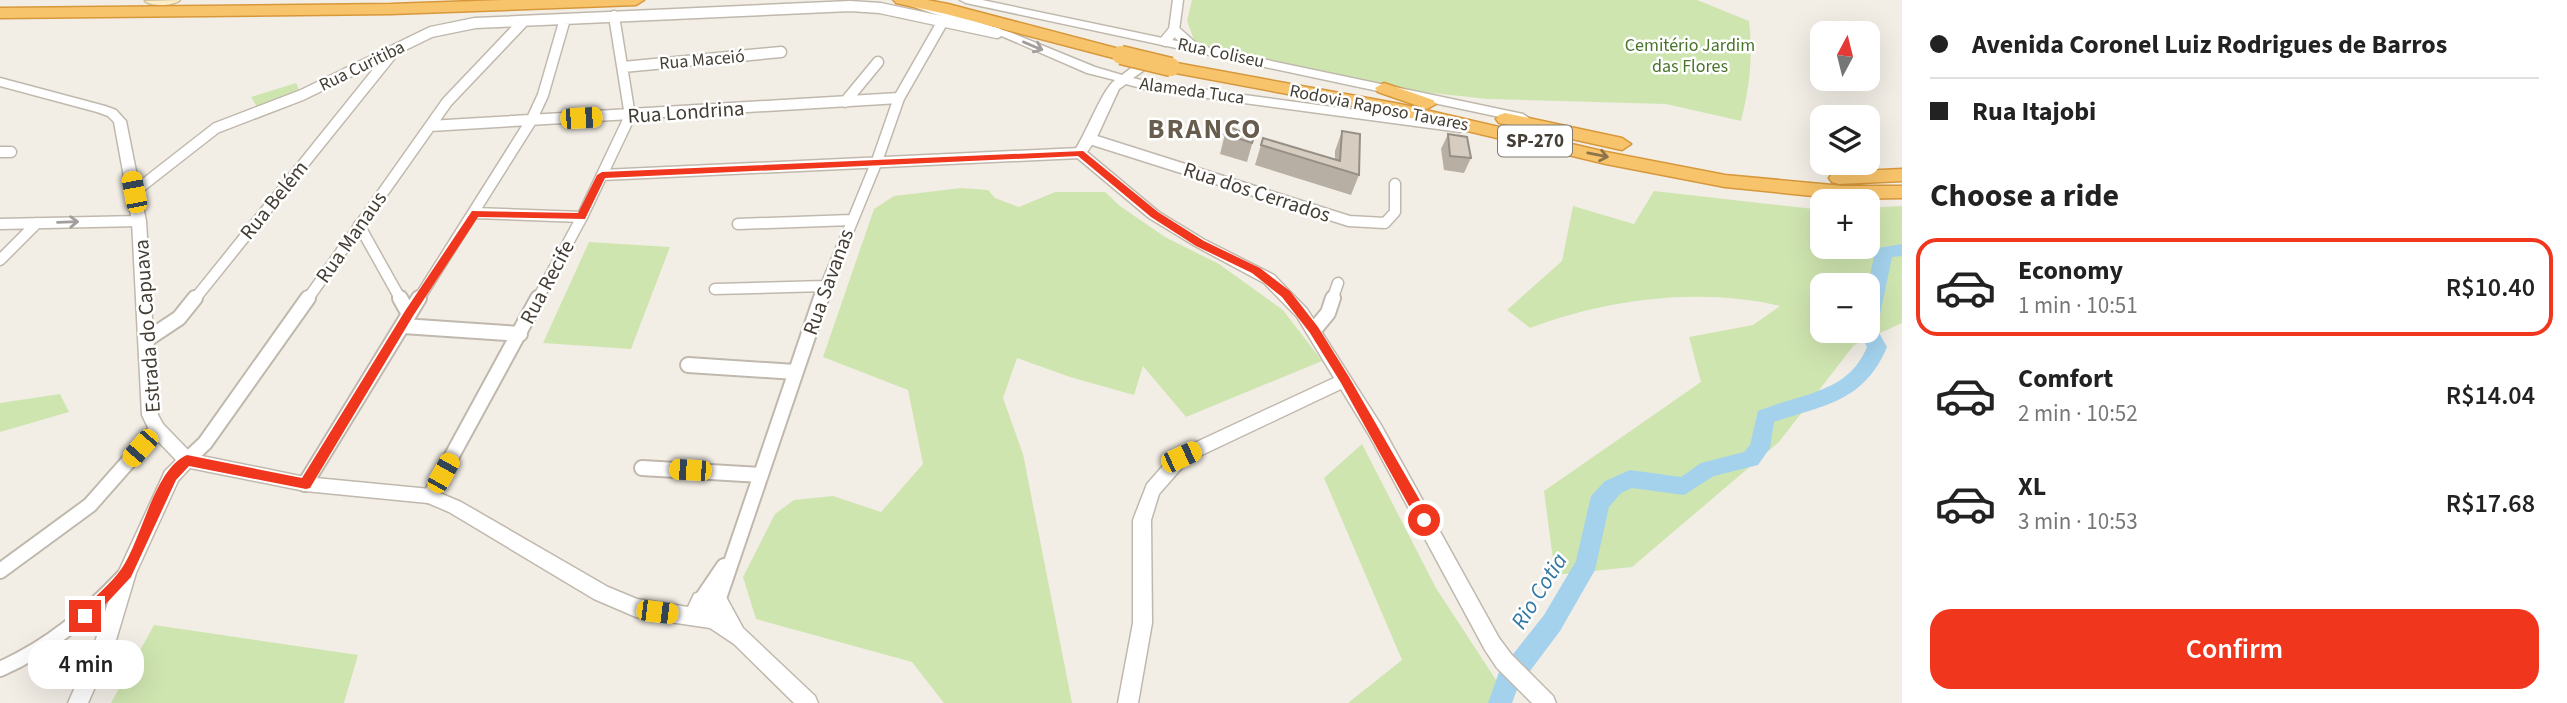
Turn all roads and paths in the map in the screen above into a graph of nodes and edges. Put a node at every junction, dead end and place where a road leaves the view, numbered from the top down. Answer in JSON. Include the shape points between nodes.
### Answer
{"nodes":[{"id":1,"x":174,"y":0,"type":"edge"},
{"id":2,"x":329,"y":0,"type":"edge"},
{"id":3,"x":636,"y":0,"type":"edge"},
{"id":4,"x":901,"y":0,"type":"edge"},
{"id":5,"x":957,"y":0,"type":"edge"},
{"id":6,"x":966,"y":0,"type":"edge"},
{"id":7,"x":1178,"y":0,"type":"edge"},
{"id":8,"x":151,"y":1,"type":"edge"},
{"id":9,"x":0,"y":2,"type":"edge"},
{"id":10,"x":536,"y":5,"type":"junction"},
{"id":11,"x":276,"y":11,"type":"junction"},
{"id":12,"x":0,"y":13,"type":"edge"},
{"id":13,"x":614,"y":16,"type":"junction"},
{"id":14,"x":0,"y":18,"type":"edge"},
{"id":15,"x":565,"y":19,"type":"junction"},
{"id":16,"x":524,"y":21,"type":"junction"},
{"id":17,"x":943,"y":21,"type":"junction"},
{"id":18,"x":974,"y":28,"type":"junction"},
{"id":19,"x":936,"y":33,"type":"junction"},
{"id":20,"x":1008,"y":35,"type":"junction"},
{"id":21,"x":1164,"y":39,"type":"junction"},
{"id":22,"x":1127,"y":45,"type":"junction"},
{"id":23,"x":393,"y":52,"type":"junction"},
{"id":24,"x":780,"y":52,"type":"dead end"},
{"id":25,"x":1181,"y":54,"type":"junction"},
{"id":26,"x":878,"y":62,"type":"dead end"},
{"id":27,"x":623,"y":66,"type":"junction"},
{"id":28,"x":1139,"y":68,"type":"junction"},
{"id":29,"x":1091,"y":70,"type":"junction"},
{"id":30,"x":0,"y":82,"type":"edge"},
{"id":31,"x":1122,"y":83,"type":"junction"},
{"id":32,"x":1159,"y":88,"type":"junction"},
{"id":33,"x":1384,"y":88,"type":"junction"},
{"id":34,"x":899,"y":98,"type":"junction"},
{"id":35,"x":845,"y":102,"type":"junction"},
{"id":36,"x":1430,"y":105,"type":"junction"},
{"id":37,"x":630,"y":116,"type":"junction"},
{"id":38,"x":531,"y":121,"type":"junction"},
{"id":39,"x":430,"y":126,"type":"junction"},
{"id":40,"x":1562,"y":130,"type":"junction"},
{"id":41,"x":1511,"y":136,"type":"junction"},
{"id":42,"x":1090,"y":139,"type":"junction"},
{"id":43,"x":1080,"y":153,"type":"junction"},
{"id":44,"x":877,"y":161,"type":"junction"},
{"id":45,"x":602,"y":175,"type":"junction"},
{"id":46,"x":1902,"y":175,"type":"edge"},
{"id":47,"x":1395,"y":184,"type":"dead end"},
{"id":48,"x":134,"y":192,"type":"junction"},
{"id":49,"x":1902,"y":192,"type":"edge"},
{"id":50,"x":475,"y":213,"type":"junction"},
{"id":51,"x":582,"y":217,"type":"junction"},
{"id":52,"x":139,"y":220,"type":"junction"},
{"id":53,"x":851,"y":220,"type":"junction"},
{"id":54,"x":37,"y":223,"type":"junction"},
{"id":55,"x":0,"y":224,"type":"edge"},
{"id":56,"x":738,"y":224,"type":"dead end"},
{"id":57,"x":359,"y":225,"type":"junction"},
{"id":58,"x":0,"y":260,"type":"edge"},
{"id":59,"x":1338,"y":283,"type":"dead end"},
{"id":60,"x":825,"y":286,"type":"junction"},
{"id":61,"x":715,"y":289,"type":"dead end"},
{"id":62,"x":409,"y":314,"type":"junction"},
{"id":63,"x":403,"y":326,"type":"junction"},
{"id":64,"x":1314,"y":330,"type":"junction"},
{"id":65,"x":520,"y":334,"type":"junction"},
{"id":66,"x":146,"y":340,"type":"junction"},
{"id":67,"x":688,"y":365,"type":"dead end"},
{"id":68,"x":796,"y":372,"type":"junction"},
{"id":69,"x":1345,"y":380,"type":"junction"},
{"id":70,"x":157,"y":429,"type":"junction"},
{"id":71,"x":187,"y":460,"type":"junction"},
{"id":72,"x":642,"y":468,"type":"dead end"},
{"id":73,"x":761,"y":475,"type":"junction"},
{"id":74,"x":306,"y":484,"type":"junction"},
{"id":75,"x":430,"y":496,"type":"junction"},
{"id":76,"x":0,"y":571,"type":"edge"},
{"id":77,"x":127,"y":573,"type":"junction"},
{"id":78,"x":708,"y":608,"type":"junction"},
{"id":79,"x":0,"y":669,"type":"edge"},
{"id":80,"x":1540,"y":698,"type":"edge"},
{"id":81,"x":78,"y":703,"type":"edge"},
{"id":82,"x":808,"y":703,"type":"edge"},
{"id":83,"x":1128,"y":703,"type":"edge"}],
"edges":[{"from":1,"to":8,"type":"main road"},
{"from":2,"to":8,"type":"highway"},
{"from":3,"to":10,"type":"highway"},
{"from":4,"to":20,"type":"street","name":"Alameda Tuca"},
{"from":4,"to":22,"type":"highway","name":"Rodovia Raposo Tavares","number":"SP-270"},
{"from":5,"to":22,"type":"highway","name":"Rodovia Raposo Tavares","number":"SP-270"},
{"from":6,"to":22,"type":"street","name":"Rua Coliseu"},
{"from":7,"to":21,"type":"street"},
{"from":8,"to":9,"type":"highway"},
{"from":10,"to":11,"type":"highway"},
{"from":10,"to":13,"type":"highway","via":[[608,10]]},
{"from":11,"to":12,"type":"highway"},
{"from":11,"to":14,"type":"highway","via":[[214,18]]},
{"from":13,"to":15,"type":"street","name":"Rua Curitiba"},
{"from":13,"to":17,"type":"street","name":"Alameda Tuca","via":[[829,6],[880,8]]},
{"from":13,"to":27,"type":"street"},
{"from":15,"to":16,"type":"street","name":"Rua Curitiba"},
{"from":15,"to":38,"type":"street"},
{"from":16,"to":23,"type":"street","name":"Rua Curitiba","via":[[447,26]]},
{"from":16,"to":39,"type":"street","name":"Rua Manaus"},
{"from":17,"to":18,"type":"street","name":"Alameda Tuca"},
{"from":17,"to":19,"type":"street","name":"Rua Savanas"},
{"from":18,"to":19,"type":"street"},
{"from":18,"to":20,"type":"street","name":"Alameda Tuca"},
{"from":19,"to":34,"type":"street","name":"Rua Savanas"},
{"from":20,"to":29,"type":"street","name":"Alameda Tuca","one_way":true},
{"from":21,"to":22,"type":"street","name":"Rua Coliseu"},
{"from":21,"to":25,"type":"street","name":"Rua Coliseu"},
{"from":21,"to":28,"type":"street"},
{"from":22,"to":25,"type":"highway","name":"Rodovia Raposo Tavares","number":"SP-270","bridge":true},
{"from":22,"to":29,"type":"street","via":[[1142,39],[1147,45],[1130,66],[1117,72]]},
{"from":23,"to":48,"type":"street","name":"Rua Curitiba","via":[[302,95],[216,128]]},
{"from":23,"to":66,"type":"street","name":"Rua Belém","via":[[179,318]]},
{"from":24,"to":27,"type":"street","name":"Rua Maceió"},
{"from":25,"to":33,"type":"street","name":"Rua Coliseu"},
{"from":25,"to":36,"type":"highway","name":"Rodovia Raposo Tavares","number":"SP-270"},
{"from":25,"to":41,"type":"highway","name":"Rodovia Raposo Tavares","number":"SP-270"},
{"from":26,"to":35,"type":"street"},
{"from":27,"to":37,"type":"street"},
{"from":28,"to":31,"type":"street"},
{"from":28,"to":32,"type":"street","via":[[1146,80]]},
{"from":29,"to":31,"type":"street","name":"Alameda Tuca"},
{"from":30,"to":48,"type":"street","name":"Estrada do Capuava","via":[[101,109],[118,118]]},
{"from":31,"to":32,"type":"street","name":"Alameda Tuca"},
{"from":31,"to":42,"type":"street"},
{"from":32,"to":41,"type":"street","name":"Alameda Tuca"},
{"from":33,"to":36,"type":"highway"},
{"from":33,"to":40,"type":"street","name":"Rua Coliseu"},
{"from":34,"to":35,"type":"street","name":"Rua Londrina"},
{"from":34,"to":44,"type":"street","name":"Rua Savanas"},
{"from":35,"to":37,"type":"street","name":"Rua Londrina"},
{"from":36,"to":40,"type":"highway","name":"Rodovia Raposo Tavares","number":"SP-270"},
{"from":37,"to":38,"type":"street","name":"Rua Londrina"},
{"from":37,"to":45,"type":"street","name":"Rua Recife"},
{"from":38,"to":39,"type":"street","name":"Rua Londrina"},
{"from":38,"to":50,"type":"street"},
{"from":39,"to":57,"type":"street","name":"Rua Manaus"},
{"from":40,"to":46,"type":"highway","name":"Rodovia Raposo Tavares","number":"SP-270","via":[[1767,176]]},
{"from":41,"to":49,"type":"highway","name":"Rodovia Raposo Tavares","number":"SP-270","one_way":true,"via":[[1753,186]]},
{"from":42,"to":43,"type":"street"},
{"from":42,"to":47,"type":"street","name":"Rua dos Cerrados","via":[[1349,222],[1385,223],[1395,212]]},
{"from":43,"to":44,"type":"street"},
{"from":43,"to":64,"type":"street","via":[[1154,215],[1269,279]]},
{"from":44,"to":45,"type":"street"},
{"from":44,"to":53,"type":"street","name":"Rua Savanas"},
{"from":45,"to":51,"type":"street","name":"Rua Recife"},
{"from":48,"to":52,"type":"street","name":"Estrada do Capuava"},
{"from":50,"to":51,"type":"street"},
{"from":50,"to":62,"type":"street"},
{"from":51,"to":65,"type":"street","name":"Rua Recife"},
{"from":54,"to":52,"type":"street","one_way":true},
{"from":52,"to":66,"type":"street","name":"Estrada do Capuava"},
{"from":53,"to":56,"type":"street"},
{"from":53,"to":60,"type":"street","name":"Rua Savanas"},
{"from":54,"to":55,"type":"street"},
{"from":54,"to":58,"type":"street"},
{"from":57,"to":62,"type":"street"},
{"from":57,"to":71,"type":"street","name":"Rua Manaus","via":[[205,443]]},
{"from":59,"to":64,"type":"street","via":[[1328,313]]},
{"from":60,"to":61,"type":"street"},
{"from":60,"to":68,"type":"street","name":"Rua Savanas"},
{"from":62,"to":63,"type":"street"},
{"from":63,"to":65,"type":"street"},
{"from":63,"to":74,"type":"street"},
{"from":64,"to":69,"type":"street"},
{"from":65,"to":75,"type":"street","name":"Rua Recife"},
{"from":66,"to":70,"type":"street","name":"Estrada do Capuava","via":[[150,415]]},
{"from":67,"to":68,"type":"street"},
{"from":68,"to":73,"type":"street","name":"Rua Savanas"},
{"from":69,"to":80,"type":"street","via":[[1485,632],[1504,661]]},
{"from":69,"to":83,"type":"street","via":[[1181,457],[1152,489],[1138,542],[1143,598]]},
{"from":70,"to":71,"type":"street","name":"Estrada do Capuava"},
{"from":70,"to":76,"type":"street","via":[[90,505]]},
{"from":71,"to":74,"type":"street"},
{"from":71,"to":77,"type":"street","via":[[171,476]]},
{"from":72,"to":73,"type":"street"},
{"from":73,"to":78,"type":"street","name":"Rua Savanas"},
{"from":74,"to":75,"type":"street"},
{"from":75,"to":78,"type":"street","via":[[455,506],[601,593],[636,608]]},
{"from":77,"to":79,"type":"street","via":[[50,645]]},
{"from":77,"to":81,"type":"street","via":[[106,640]]},
{"from":78,"to":82,"type":"street"}]}
